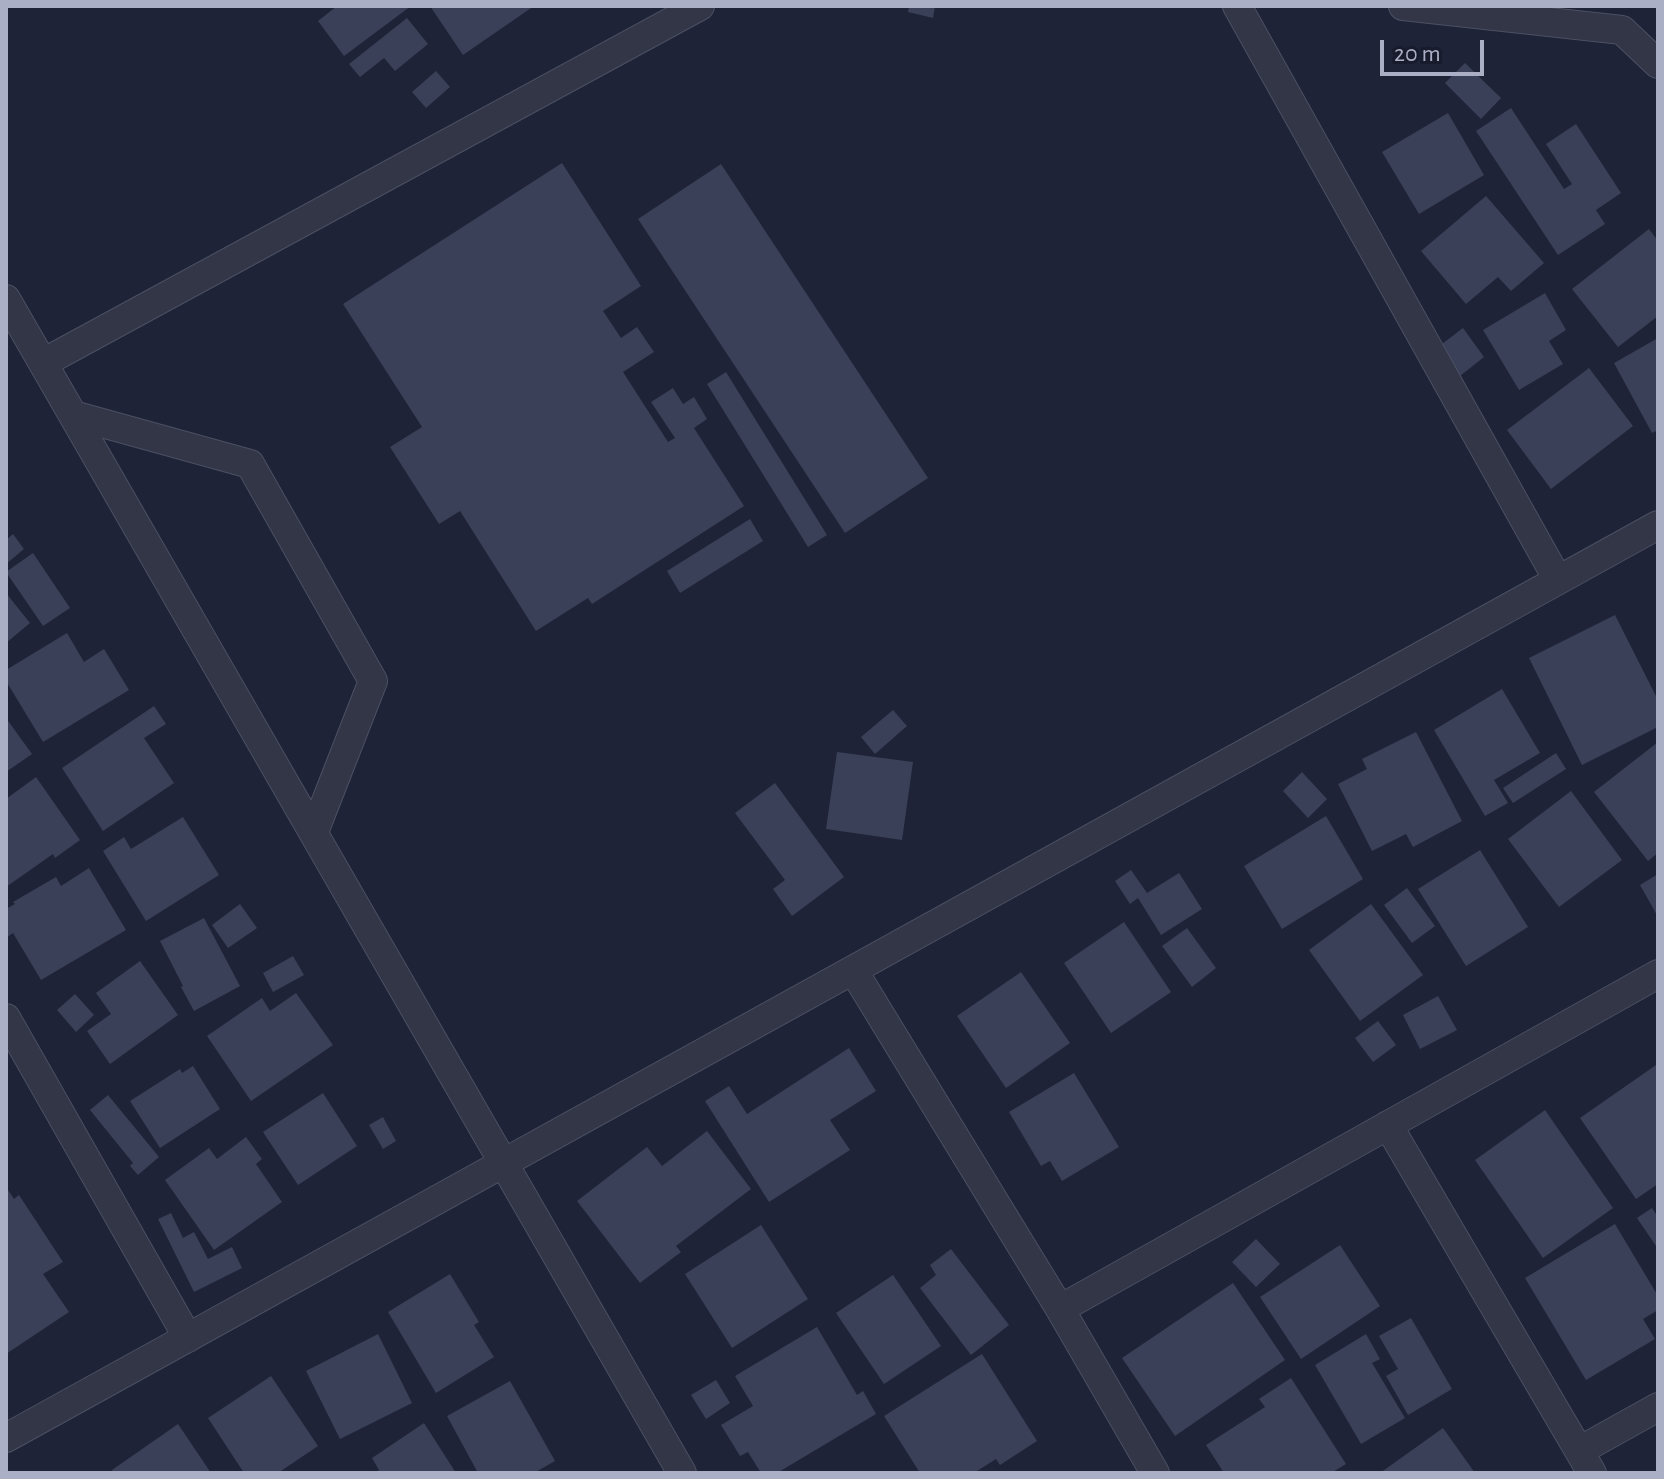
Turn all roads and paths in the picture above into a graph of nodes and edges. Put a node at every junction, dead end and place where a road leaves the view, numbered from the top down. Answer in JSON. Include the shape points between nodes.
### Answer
{"nodes":[{"id":1,"x":700,"y":6,"type":"edge"},
{"id":2,"x":1237,"y":6,"type":"edge"},
{"id":3,"x":1403,"y":6,"type":"edge"},
{"id":4,"x":1658,"y":64,"type":"edge"},
{"id":5,"x":6,"y":299,"type":"edge"},
{"id":6,"x":43,"y":363,"type":"junction"},
{"id":7,"x":73,"y":415,"type":"junction"},
{"id":8,"x":1658,"y":525,"type":"edge"},
{"id":9,"x":1558,"y":580,"type":"junction"},
{"id":10,"x":314,"y":832,"type":"junction"},
{"id":11,"x":853,"y":970,"type":"junction"},
{"id":12,"x":1658,"y":974,"type":"edge"},
{"id":13,"x":6,"y":1018,"type":"edge"},
{"id":14,"x":1388,"y":1125,"type":"junction"},
{"id":15,"x":504,"y":1163,"type":"junction"},
{"id":16,"x":1060,"y":1309,"type":"junction"},
{"id":17,"x":188,"y":1338,"type":"junction"},
{"id":18,"x":1658,"y":1407,"type":"edge"},
{"id":19,"x":6,"y":1438,"type":"edge"},
{"id":20,"x":1586,"y":1462,"type":"edge"},
{"id":21,"x":682,"y":1473,"type":"edge"},
{"id":22,"x":1155,"y":1473,"type":"edge"}],
"edges":[{"from":1,"to":6,"type":"street"},
{"from":2,"to":9,"type":"street"},
{"from":3,"to":4,"type":"street","via":[[1622,30]]},
{"from":5,"to":6,"type":"street"},
{"from":6,"to":7,"type":"street"},
{"from":7,"to":10,"type":"street"},
{"from":7,"to":10,"type":"street","via":[[250,464],[373,681]]},
{"from":8,"to":9,"type":"street"},
{"from":9,"to":11,"type":"street"},
{"from":10,"to":15,"type":"street"},
{"from":11,"to":15,"type":"street"},
{"from":11,"to":16,"type":"street"},
{"from":12,"to":14,"type":"street"},
{"from":13,"to":17,"type":"street"},
{"from":14,"to":16,"type":"street"},
{"from":14,"to":20,"type":"street"},
{"from":15,"to":17,"type":"street"},
{"from":15,"to":21,"type":"street"},
{"from":16,"to":22,"type":"street"},
{"from":17,"to":19,"type":"street"},
{"from":18,"to":20,"type":"street"}]}
